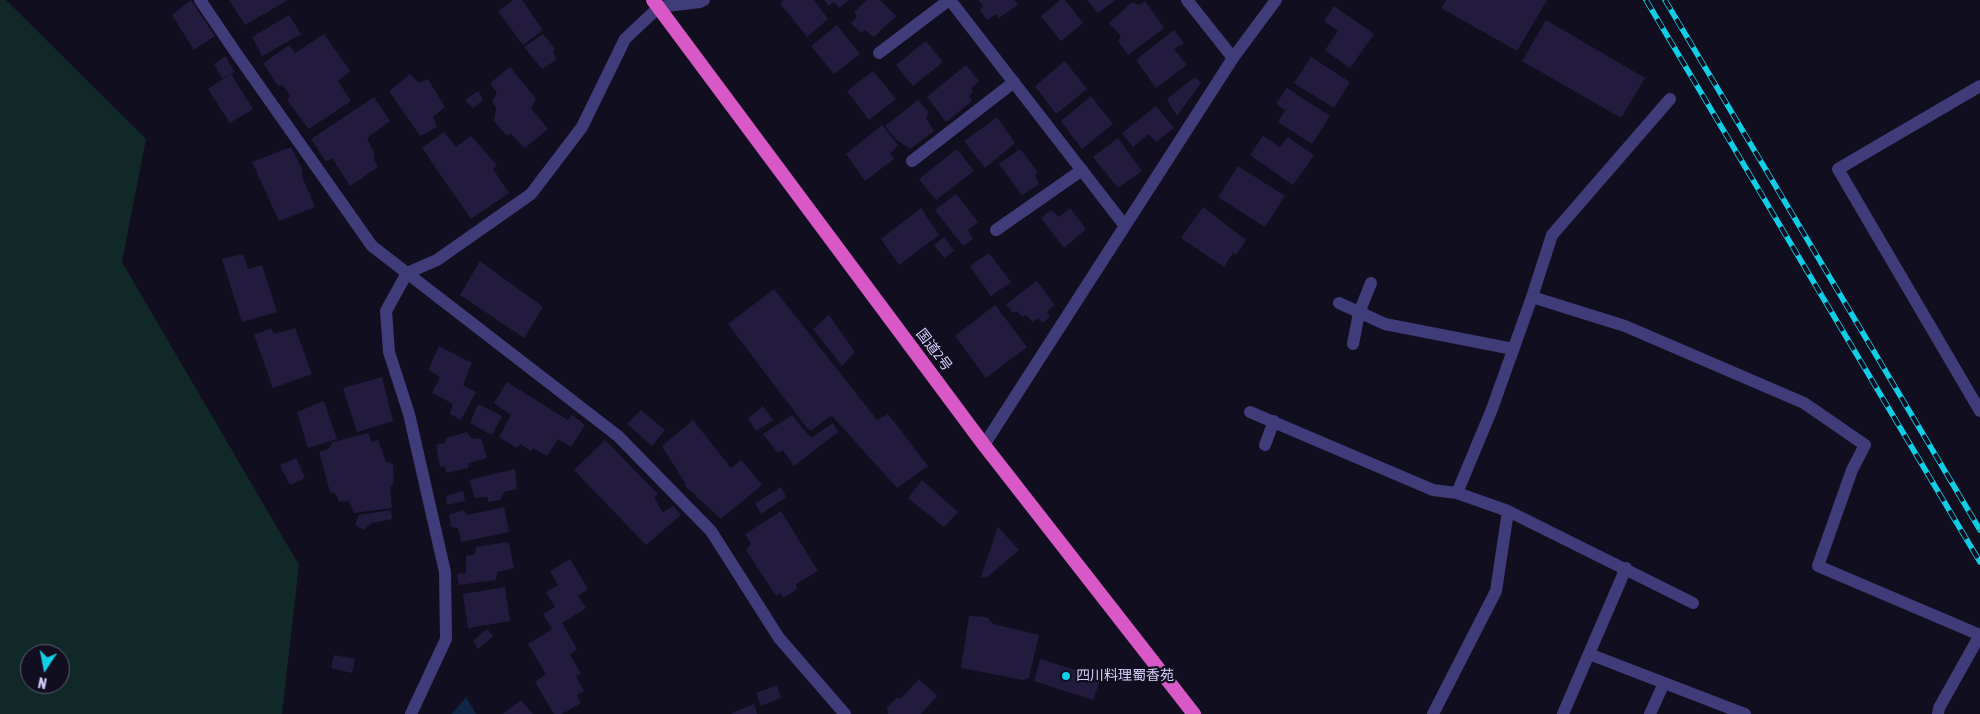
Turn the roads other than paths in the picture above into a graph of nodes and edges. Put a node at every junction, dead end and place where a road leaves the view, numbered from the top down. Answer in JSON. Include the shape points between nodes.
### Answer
{"nodes":[{"id":1,"x":200,"y":0,"type":"edge"},
{"id":2,"x":704,"y":0,"type":"edge"},
{"id":3,"x":950,"y":0,"type":"edge"},
{"id":4,"x":1187,"y":0,"type":"edge"},
{"id":5,"x":1276,"y":0,"type":"edge"},
{"id":6,"x":656,"y":3,"type":"edge"},
{"id":7,"x":879,"y":53,"type":"dead end"},
{"id":8,"x":1233,"y":58,"type":"junction"},
{"id":9,"x":1014,"y":82,"type":"junction"},
{"id":10,"x":1980,"y":86,"type":"edge"},
{"id":11,"x":1670,"y":100,"type":"dead end"},
{"id":12,"x":912,"y":161,"type":"dead end"},
{"id":13,"x":1082,"y":170,"type":"junction"},
{"id":14,"x":1125,"y":226,"type":"junction"},
{"id":15,"x":996,"y":230,"type":"dead end"},
{"id":16,"x":1552,"y":235,"type":"junction"},
{"id":17,"x":407,"y":273,"type":"junction"},
{"id":18,"x":1371,"y":283,"type":"dead end"},
{"id":19,"x":1532,"y":297,"type":"junction"},
{"id":20,"x":1339,"y":303,"type":"dead end"},
{"id":21,"x":1359,"y":313,"type":"junction"},
{"id":22,"x":1353,"y":344,"type":"dead end"},
{"id":23,"x":1514,"y":349,"type":"junction"},
{"id":24,"x":1980,"y":411,"type":"edge"},
{"id":25,"x":1250,"y":412,"type":"dead end"},
{"id":26,"x":1274,"y":422,"type":"junction"},
{"id":27,"x":984,"y":445,"type":"junction"},
{"id":28,"x":1265,"y":445,"type":"dead end"},
{"id":29,"x":1457,"y":493,"type":"junction"},
{"id":30,"x":1508,"y":511,"type":"junction"},
{"id":31,"x":1626,"y":568,"type":"junction"},
{"id":32,"x":1693,"y":602,"type":"dead end"},
{"id":33,"x":1589,"y":654,"type":"junction"},
{"id":34,"x":1664,"y":683,"type":"junction"},
{"id":35,"x":1742,"y":713,"type":"edge"},
{"id":36,"x":411,"y":714,"type":"edge"},
{"id":37,"x":845,"y":714,"type":"edge"},
{"id":38,"x":1194,"y":714,"type":"edge"},
{"id":39,"x":1433,"y":714,"type":"edge"},
{"id":40,"x":1563,"y":714,"type":"edge"},
{"id":41,"x":1650,"y":714,"type":"edge"},
{"id":42,"x":1938,"y":714,"type":"edge"}],
"edges":[{"from":1,"to":17,"type":"street","via":[[372,246]]},
{"from":2,"to":6,"type":"street"},
{"from":3,"to":7,"type":"street"},
{"from":3,"to":9,"type":"street"},
{"from":4,"to":8,"type":"street"},
{"from":5,"to":8,"type":"street"},
{"from":6,"to":17,"type":"street","via":[[625,39],[582,127],[531,194],[437,260]]},
{"from":6,"to":27,"type":"highway","name":"国道2号"},
{"from":8,"to":14,"type":"street"},
{"from":9,"to":12,"type":"street"},
{"from":9,"to":13,"type":"street"},
{"from":10,"to":24,"type":"street","via":[[1838,169]]},
{"from":11,"to":16,"type":"street"},
{"from":13,"to":14,"type":"street"},
{"from":13,"to":15,"type":"street"},
{"from":14,"to":27,"type":"street"},
{"from":16,"to":19,"type":"street"},
{"from":16,"to":23,"type":"street"},
{"from":17,"to":36,"type":"street","via":[[386,312],[389,352],[409,414],[444,572],[446,639]]},
{"from":17,"to":37,"type":"street","via":[[624,442],[711,531],[779,638]]},
{"from":18,"to":21,"type":"street"},
{"from":19,"to":23,"type":"street"},
{"from":19,"to":42,"type":"street","via":[[1626,326],[1804,403],[1865,445],[1852,470],[1818,566],[1980,635]]},
{"from":20,"to":21,"type":"street"},
{"from":21,"to":22,"type":"street"},
{"from":21,"to":23,"type":"street","via":[[1385,324]]},
{"from":23,"to":29,"type":"street"},
{"from":25,"to":26,"type":"street"},
{"from":26,"to":28,"type":"street"},
{"from":26,"to":29,"type":"street","via":[[1433,490]]},
{"from":27,"to":38,"type":"highway","name":"国道2号"},
{"from":29,"to":30,"type":"street"},
{"from":30,"to":31,"type":"street"},
{"from":30,"to":39,"type":"street","via":[[1496,591]]},
{"from":31,"to":32,"type":"street"},
{"from":31,"to":33,"type":"street"},
{"from":33,"to":34,"type":"street"},
{"from":33,"to":40,"type":"street"},
{"from":34,"to":35,"type":"street"},
{"from":34,"to":41,"type":"street"}]}
